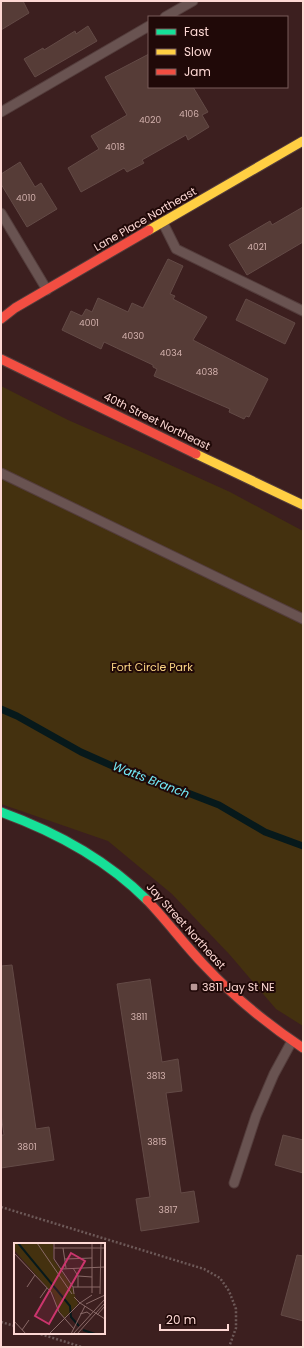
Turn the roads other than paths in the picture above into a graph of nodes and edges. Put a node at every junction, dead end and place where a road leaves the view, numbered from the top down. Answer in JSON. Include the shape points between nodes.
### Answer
{"nodes":[{"id":1,"x":193,"y":1,"type":"edge"},
{"id":2,"x":167,"y":16,"type":"edge"},
{"id":3,"x":148,"y":27,"type":"edge"},
{"id":4,"x":1,"y":112,"type":"edge"},
{"id":5,"x":303,"y":141,"type":"edge"},
{"id":6,"x":1,"y":213,"type":"edge"},
{"id":7,"x":163,"y":223,"type":"junction"},
{"id":8,"x":47,"y":290,"type":"junction"},
{"id":9,"x":303,"y":311,"type":"edge"},
{"id":10,"x":1,"y":319,"type":"edge"},
{"id":11,"x":1,"y":359,"type":"edge"},
{"id":12,"x":1,"y":473,"type":"edge"},
{"id":13,"x":303,"y":505,"type":"edge"},
{"id":14,"x":303,"y":619,"type":"edge"},
{"id":15,"x":1,"y":812,"type":"edge"},
{"id":16,"x":292,"y":1041,"type":"junction"},
{"id":17,"x":303,"y":1048,"type":"edge"},
{"id":18,"x":234,"y":1183,"type":"dead end"}],
"edges":[{"from":1,"to":2,"type":"lane"},
{"from":3,"to":4,"type":"lane"},
{"from":5,"to":7,"type":"street","name":"Lane Place Northeast"},
{"from":6,"to":8,"type":"lane"},
{"from":7,"to":8,"type":"street","name":"Lane Place Northeast"},
{"from":7,"to":9,"type":"lane","via":[[176,249]]},
{"from":8,"to":10,"type":"street","name":"Lane Place Northeast"},
{"from":11,"to":13,"type":"street","name":"40th Street Northeast"},
{"from":12,"to":14,"type":"lane"},
{"from":15,"to":16,"type":"street","name":"Jay Street Northeast","via":[[77,845],[120,876],[159,912],[222,983]]},
{"from":16,"to":17,"type":"street","name":"Jay Street Northeast"},
{"from":16,"to":18,"type":"lane","via":[[256,1116]]}]}
